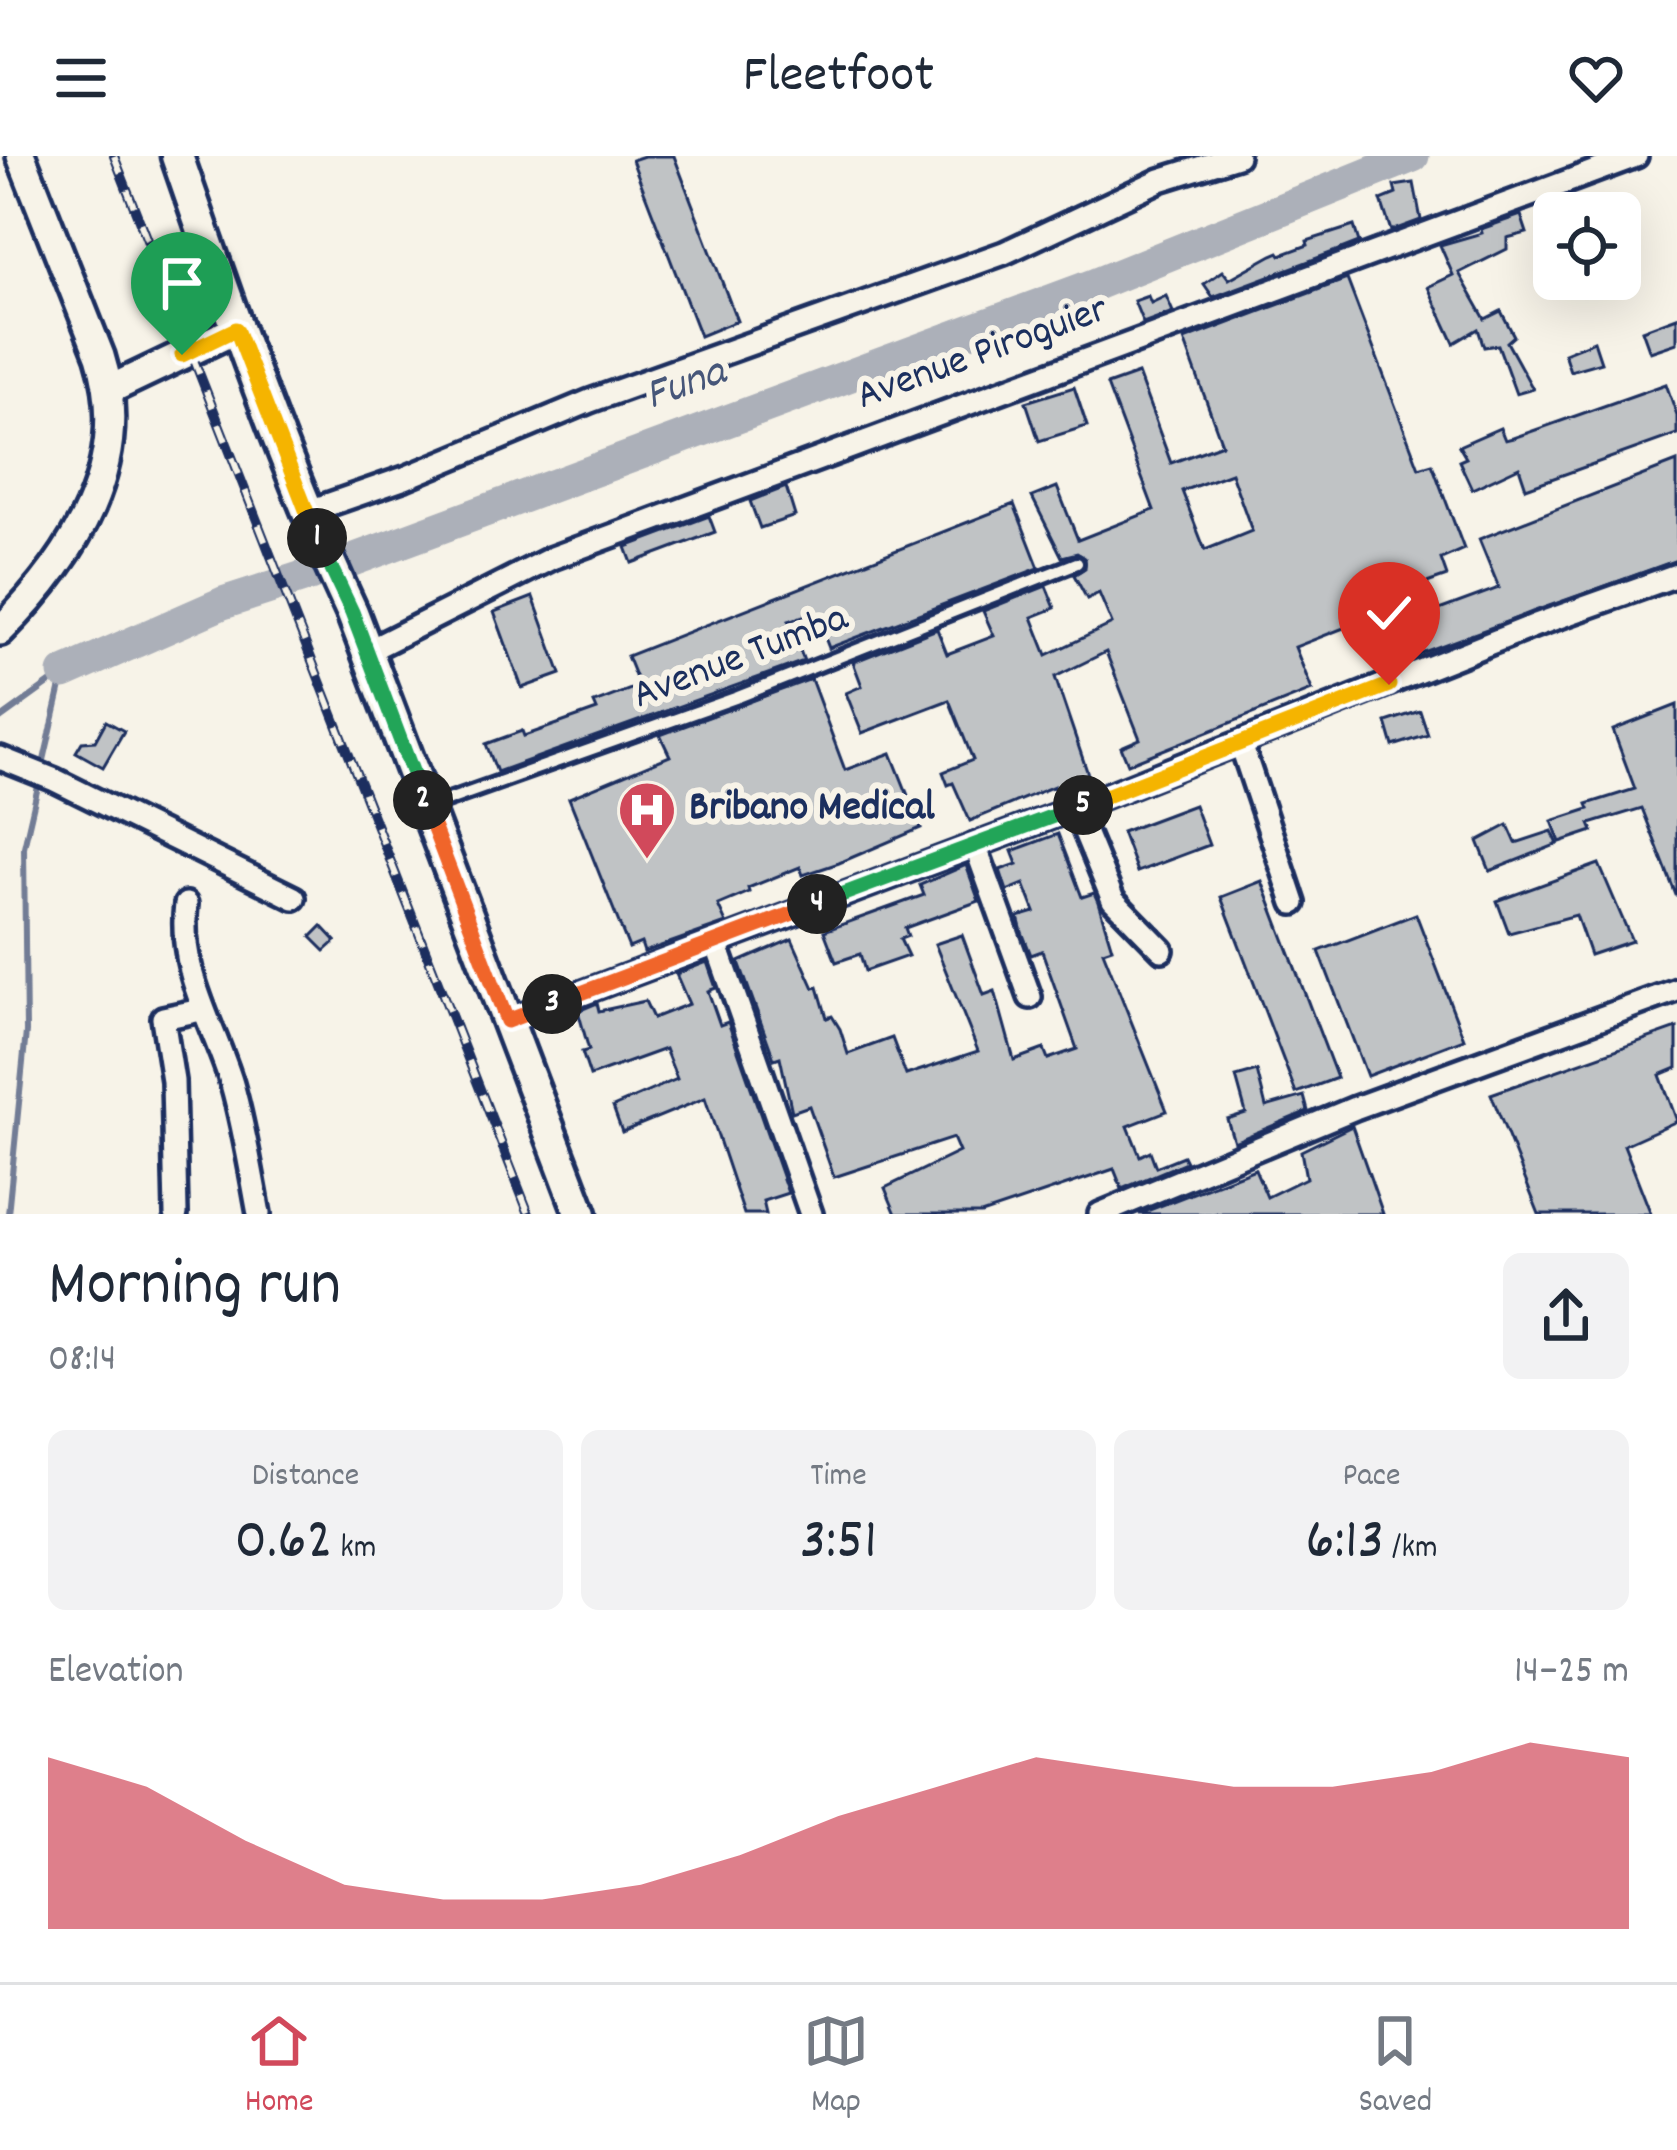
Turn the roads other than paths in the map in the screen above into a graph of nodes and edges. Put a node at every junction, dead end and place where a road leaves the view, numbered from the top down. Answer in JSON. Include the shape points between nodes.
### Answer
{"nodes":[{"id":1,"x":21,"y":156,"type":"edge"},
{"id":2,"x":177,"y":156,"type":"edge"},
{"id":3,"x":1237,"y":156,"type":"edge"},
{"id":4,"x":1636,"y":156,"type":"edge"},
{"id":5,"x":236,"y":329,"type":"junction"},
{"id":6,"x":111,"y":389,"type":"junction"},
{"id":7,"x":308,"y":512,"type":"junction"},
{"id":8,"x":1077,"y":563,"type":"dead end"},
{"id":9,"x":1677,"y":574,"type":"edge"},
{"id":10,"x":0,"y":631,"type":"edge"},
{"id":11,"x":366,"y":652,"type":"junction"},
{"id":12,"x":1241,"y":744,"type":"junction"},
{"id":13,"x":0,"y":758,"type":"edge"},
{"id":14,"x":426,"y":808,"type":"junction"},
{"id":15,"x":1075,"y":808,"type":"junction"},
{"id":16,"x":975,"y":845,"type":"junction"},
{"id":17,"x":294,"y":898,"type":"dead end"},
{"id":18,"x":1294,"y":903,"type":"dead end"},
{"id":19,"x":186,"y":904,"type":"dead end"},
{"id":20,"x":716,"y":944,"type":"junction"},
{"id":21,"x":1162,"y":950,"type":"dead end"},
{"id":22,"x":1677,"y":991,"type":"edge"},
{"id":23,"x":1030,"y":997,"type":"dead end"},
{"id":24,"x":201,"y":1010,"type":"junction"},
{"id":25,"x":507,"y":1021,"type":"junction"},
{"id":26,"x":176,"y":1214,"type":"edge"},
{"id":27,"x":259,"y":1214,"type":"edge"},
{"id":28,"x":581,"y":1214,"type":"edge"},
{"id":29,"x":811,"y":1214,"type":"edge"},
{"id":30,"x":1100,"y":1214,"type":"edge"}],
"edges":[{"from":1,"to":6,"type":"main road"},
{"from":2,"to":5,"type":"main road"},
{"from":3,"to":7,"type":"street","via":[[1160,180],[982,261]]},
{"from":4,"to":11,"type":"street","name":"Avenue Piroguier","via":[[552,558]]},
{"from":5,"to":6,"type":"main road"},
{"from":5,"to":7,"type":"main road"},
{"from":6,"to":10,"type":"main road","via":[[92,507],[43,589]]},
{"from":7,"to":11,"type":"main road"},
{"from":8,"to":14,"type":"lane","name":"Avenue Tumba","via":[[739,697]]},
{"from":9,"to":12,"type":"street"},
{"from":11,"to":14,"type":"main road"},
{"from":12,"to":15,"type":"street"},
{"from":12,"to":18,"type":"street"},
{"from":13,"to":17,"type":"street"},
{"from":14,"to":25,"type":"main road"},
{"from":15,"to":16,"type":"street"},
{"from":15,"to":21,"type":"street","via":[[1113,901]]},
{"from":16,"to":20,"type":"street"},
{"from":16,"to":23,"type":"street"},
{"from":19,"to":24,"type":"street","via":[[188,964]]},
{"from":20,"to":25,"type":"street"},
{"from":20,"to":29,"type":"street"},
{"from":22,"to":30,"type":"street","via":[[1355,1108]]},
{"from":24,"to":26,"type":"street","via":[[164,1018]]},
{"from":24,"to":27,"type":"street","via":[[232,1084]]},
{"from":25,"to":28,"type":"main road"}]}
